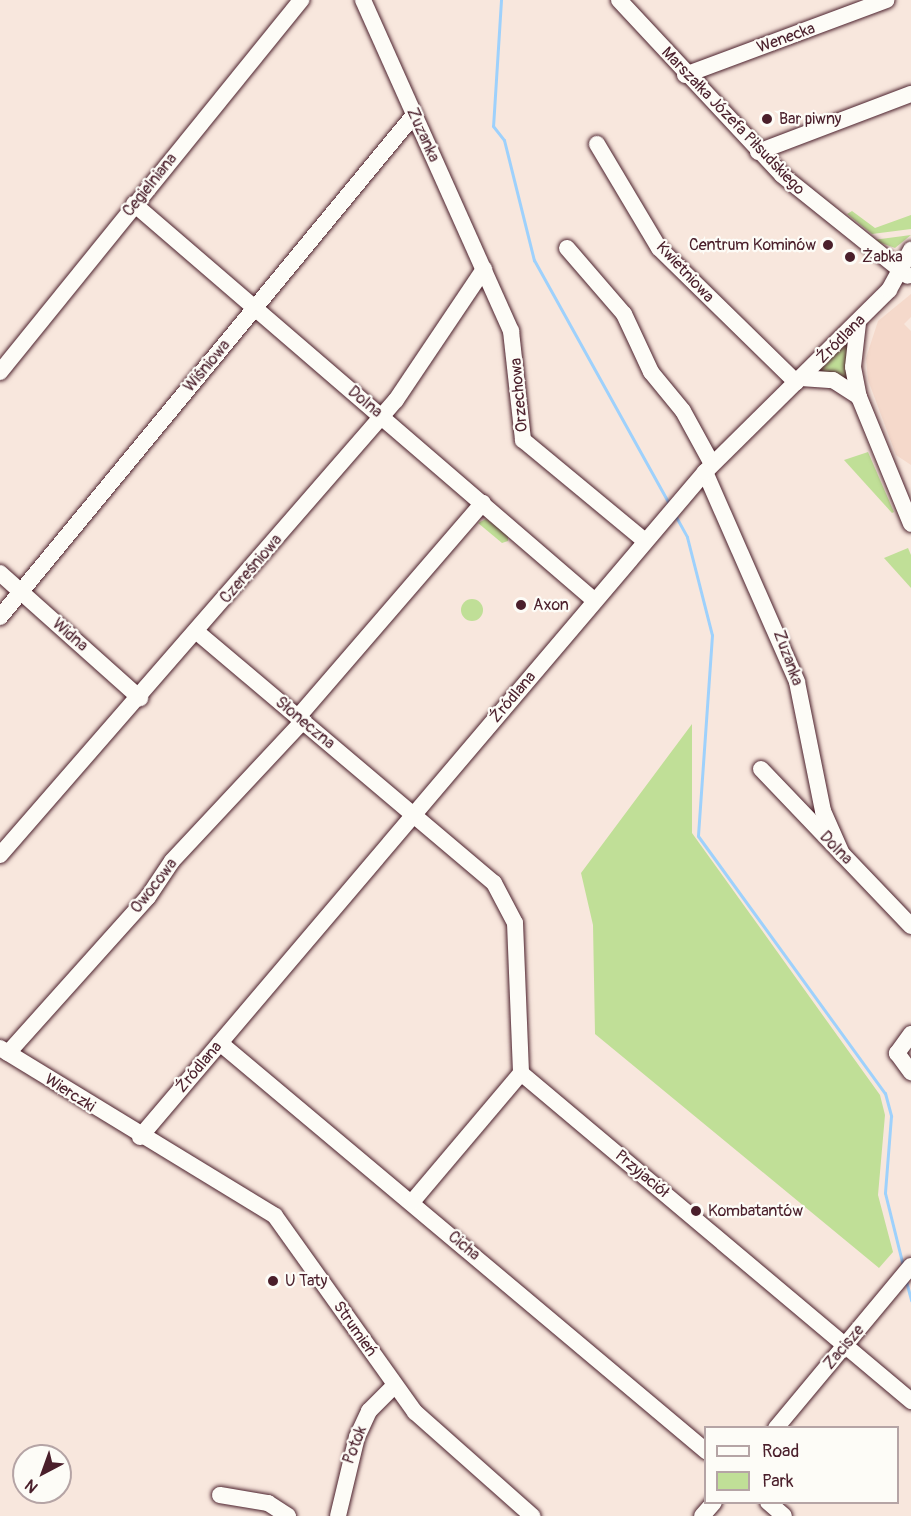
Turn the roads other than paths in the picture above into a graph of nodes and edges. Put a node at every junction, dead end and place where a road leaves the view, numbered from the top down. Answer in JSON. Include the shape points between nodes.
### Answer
{"nodes":[{"id":1,"x":301,"y":0,"type":"edge"},
{"id":2,"x":363,"y":0,"type":"edge"},
{"id":3,"x":620,"y":0,"type":"edge"},
{"id":4,"x":887,"y":0,"type":"edge"},
{"id":5,"x":685,"y":75,"type":"junction"},
{"id":6,"x":911,"y":94,"type":"edge"},
{"id":7,"x":414,"y":115,"type":"junction"},
{"id":8,"x":597,"y":144,"type":"dead end"},
{"id":9,"x":758,"y":152,"type":"junction"},
{"id":10,"x":134,"y":204,"type":"junction"},
{"id":11,"x":567,"y":248,"type":"dead end"},
{"id":12,"x":911,"y":249,"type":"edge"},
{"id":13,"x":884,"y":258,"type":"junction"},
{"id":14,"x":484,"y":269,"type":"junction"},
{"id":15,"x":908,"y":273,"type":"edge"},
{"id":16,"x":255,"y":308,"type":"junction"},
{"id":17,"x":858,"y":322,"type":"junction"},
{"id":18,"x":0,"y":372,"type":"edge"},
{"id":19,"x":799,"y":380,"type":"junction"},
{"id":20,"x":859,"y":397,"type":"junction"},
{"id":21,"x":383,"y":416,"type":"junction"},
{"id":22,"x":709,"y":468,"type":"junction"},
{"id":23,"x":483,"y":503,"type":"junction"},
{"id":24,"x":911,"y":524,"type":"edge"},
{"id":25,"x":645,"y":542,"type":"junction"},
{"id":26,"x":0,"y":573,"type":"edge"},
{"id":27,"x":21,"y":591,"type":"junction"},
{"id":28,"x":595,"y":601,"type":"junction"},
{"id":29,"x":0,"y":617,"type":"edge"},
{"id":30,"x":196,"y":632,"type":"junction"},
{"id":31,"x":140,"y":698,"type":"junction"},
{"id":32,"x":301,"y":719,"type":"junction"},
{"id":33,"x":761,"y":769,"type":"dead end"},
{"id":34,"x":414,"y":814,"type":"junction"},
{"id":35,"x":842,"y":854,"type":"junction"},
{"id":36,"x":0,"y":855,"type":"edge"},
{"id":37,"x":911,"y":926,"type":"edge"},
{"id":38,"x":911,"y":1034,"type":"edge"},
{"id":39,"x":220,"y":1043,"type":"junction"},
{"id":40,"x":4,"y":1050,"type":"edge"},
{"id":41,"x":911,"y":1072,"type":"edge"},
{"id":42,"x":521,"y":1073,"type":"junction"},
{"id":43,"x":140,"y":1137,"type":"junction"},
{"id":44,"x":412,"y":1202,"type":"junction"},
{"id":45,"x":911,"y":1266,"type":"edge"},
{"id":46,"x":846,"y":1344,"type":"junction"},
{"id":47,"x":394,"y":1386,"type":"junction"},
{"id":48,"x":911,"y":1401,"type":"edge"},
{"id":49,"x":778,"y":1426,"type":"edge"},
{"id":50,"x":704,"y":1450,"type":"edge"},
{"id":51,"x":220,"y":1495,"type":"dead end"},
{"id":52,"x":713,"y":1504,"type":"edge"},
{"id":53,"x":769,"y":1504,"type":"edge"},
{"id":54,"x":288,"y":1516,"type":"edge"},
{"id":55,"x":338,"y":1516,"type":"edge"},
{"id":56,"x":532,"y":1516,"type":"edge"},
{"id":57,"x":702,"y":1516,"type":"edge"},
{"id":58,"x":784,"y":1516,"type":"edge"}],
"edges":[{"from":1,"to":10,"type":"street","name":"Cegielniana"},
{"from":2,"to":7,"type":"street","name":"Zuzanka"},
{"from":3,"to":5,"type":"street","name":"Marszałka Józefa Piłsudskiego"},
{"from":4,"to":5,"type":"street","name":"Wenecka"},
{"from":5,"to":9,"type":"street","name":"Marszałka Józefa Piłsudskiego"},
{"from":6,"to":9,"type":"street"},
{"from":7,"to":14,"type":"street","name":"Zuzanka"},
{"from":7,"to":16,"type":"street","name":"Wiśniowa"},
{"from":8,"to":19,"type":"street","name":"Kwietniowa","via":[[659,248]]},
{"from":9,"to":13,"type":"street","name":"Marszałka Józefa Piłsudskiego"},
{"from":10,"to":16,"type":"street","name":"Dolna"},
{"from":10,"to":18,"type":"street","name":"Cegielniana"},
{"from":11,"to":22,"type":"street","name":"Zuzanka","via":[[624,314],[651,372],[683,411]]},
{"from":12,"to":13,"type":"street"},
{"from":12,"to":15,"type":"street"},
{"from":13,"to":15,"type":"street","name":"Marszałka Józefa Piłsudskiego"},
{"from":14,"to":21,"type":"street","name":"Czereśniowa","via":[[418,373]]},
{"from":14,"to":25,"type":"street","name":"Orzechowa","via":[[515,345],[523,440]]},
{"from":15,"to":17,"type":"street","name":"Źródlana"},
{"from":16,"to":21,"type":"street","name":"Dolna"},
{"from":16,"to":27,"type":"street","name":"Wiśniowa"},
{"from":17,"to":19,"type":"street","name":"Źródlana"},
{"from":17,"to":20,"type":"street","via":[[853,367]]},
{"from":19,"to":20,"type":"street","via":[[833,380]]},
{"from":19,"to":22,"type":"street","name":"Źródlana"},
{"from":20,"to":24,"type":"street"},
{"from":21,"to":23,"type":"street","name":"Dolna"},
{"from":21,"to":30,"type":"street","name":"Czereśniowa"},
{"from":22,"to":25,"type":"street","name":"Źródlana"},
{"from":22,"to":35,"type":"street","name":"Zuzanka","via":[[797,682],[823,812]]},
{"from":23,"to":28,"type":"street","name":"Dolna"},
{"from":23,"to":32,"type":"street","name":"Owocowa"},
{"from":25,"to":28,"type":"street","name":"Źródlana"},
{"from":26,"to":27,"type":"street","name":"Widna"},
{"from":27,"to":29,"type":"street","name":"Wiśniowa"},
{"from":27,"to":31,"type":"street","name":"Widna"},
{"from":28,"to":34,"type":"street","name":"Źródlana"},
{"from":30,"to":31,"type":"street","name":"Czereśniowa"},
{"from":30,"to":32,"type":"street","name":"Słoneczna"},
{"from":31,"to":36,"type":"street","name":"Czereśniowa"},
{"from":32,"to":34,"type":"street","name":"Słoneczna"},
{"from":32,"to":40,"type":"street","name":"Owocowa","via":[[172,861],[148,897]]},
{"from":33,"to":35,"type":"street","name":"Dolna"},
{"from":34,"to":39,"type":"street","name":"Źródlana"},
{"from":34,"to":42,"type":"street","via":[[494,882],[507,901],[516,923]]},
{"from":35,"to":37,"type":"street","name":"Dolna"},
{"from":38,"to":41,"type":"street","via":[[897,1050]]},
{"from":39,"to":43,"type":"street","name":"Źródlana"},
{"from":39,"to":44,"type":"street","name":"Cicha"},
{"from":40,"to":43,"type":"street","name":"Wierczki"},
{"from":42,"to":44,"type":"street"},
{"from":42,"to":46,"type":"street","name":"Przyjaciół"},
{"from":43,"to":47,"type":"street","name":"Strumień","via":[[275,1216]]},
{"from":44,"to":50,"type":"street","name":"Cicha"},
{"from":45,"to":46,"type":"street","name":"Zacisze"},
{"from":46,"to":48,"type":"street"},
{"from":46,"to":49,"type":"street","name":"Zacisze"},
{"from":47,"to":55,"type":"street","name":"Potok","via":[[369,1411],[357,1437],[340,1488]]},
{"from":47,"to":56,"type":"street","name":"Strumień","via":[[415,1412]]},
{"from":51,"to":54,"type":"street","via":[[268,1503]]},
{"from":52,"to":57,"type":"street"},
{"from":53,"to":58,"type":"street"}]}
